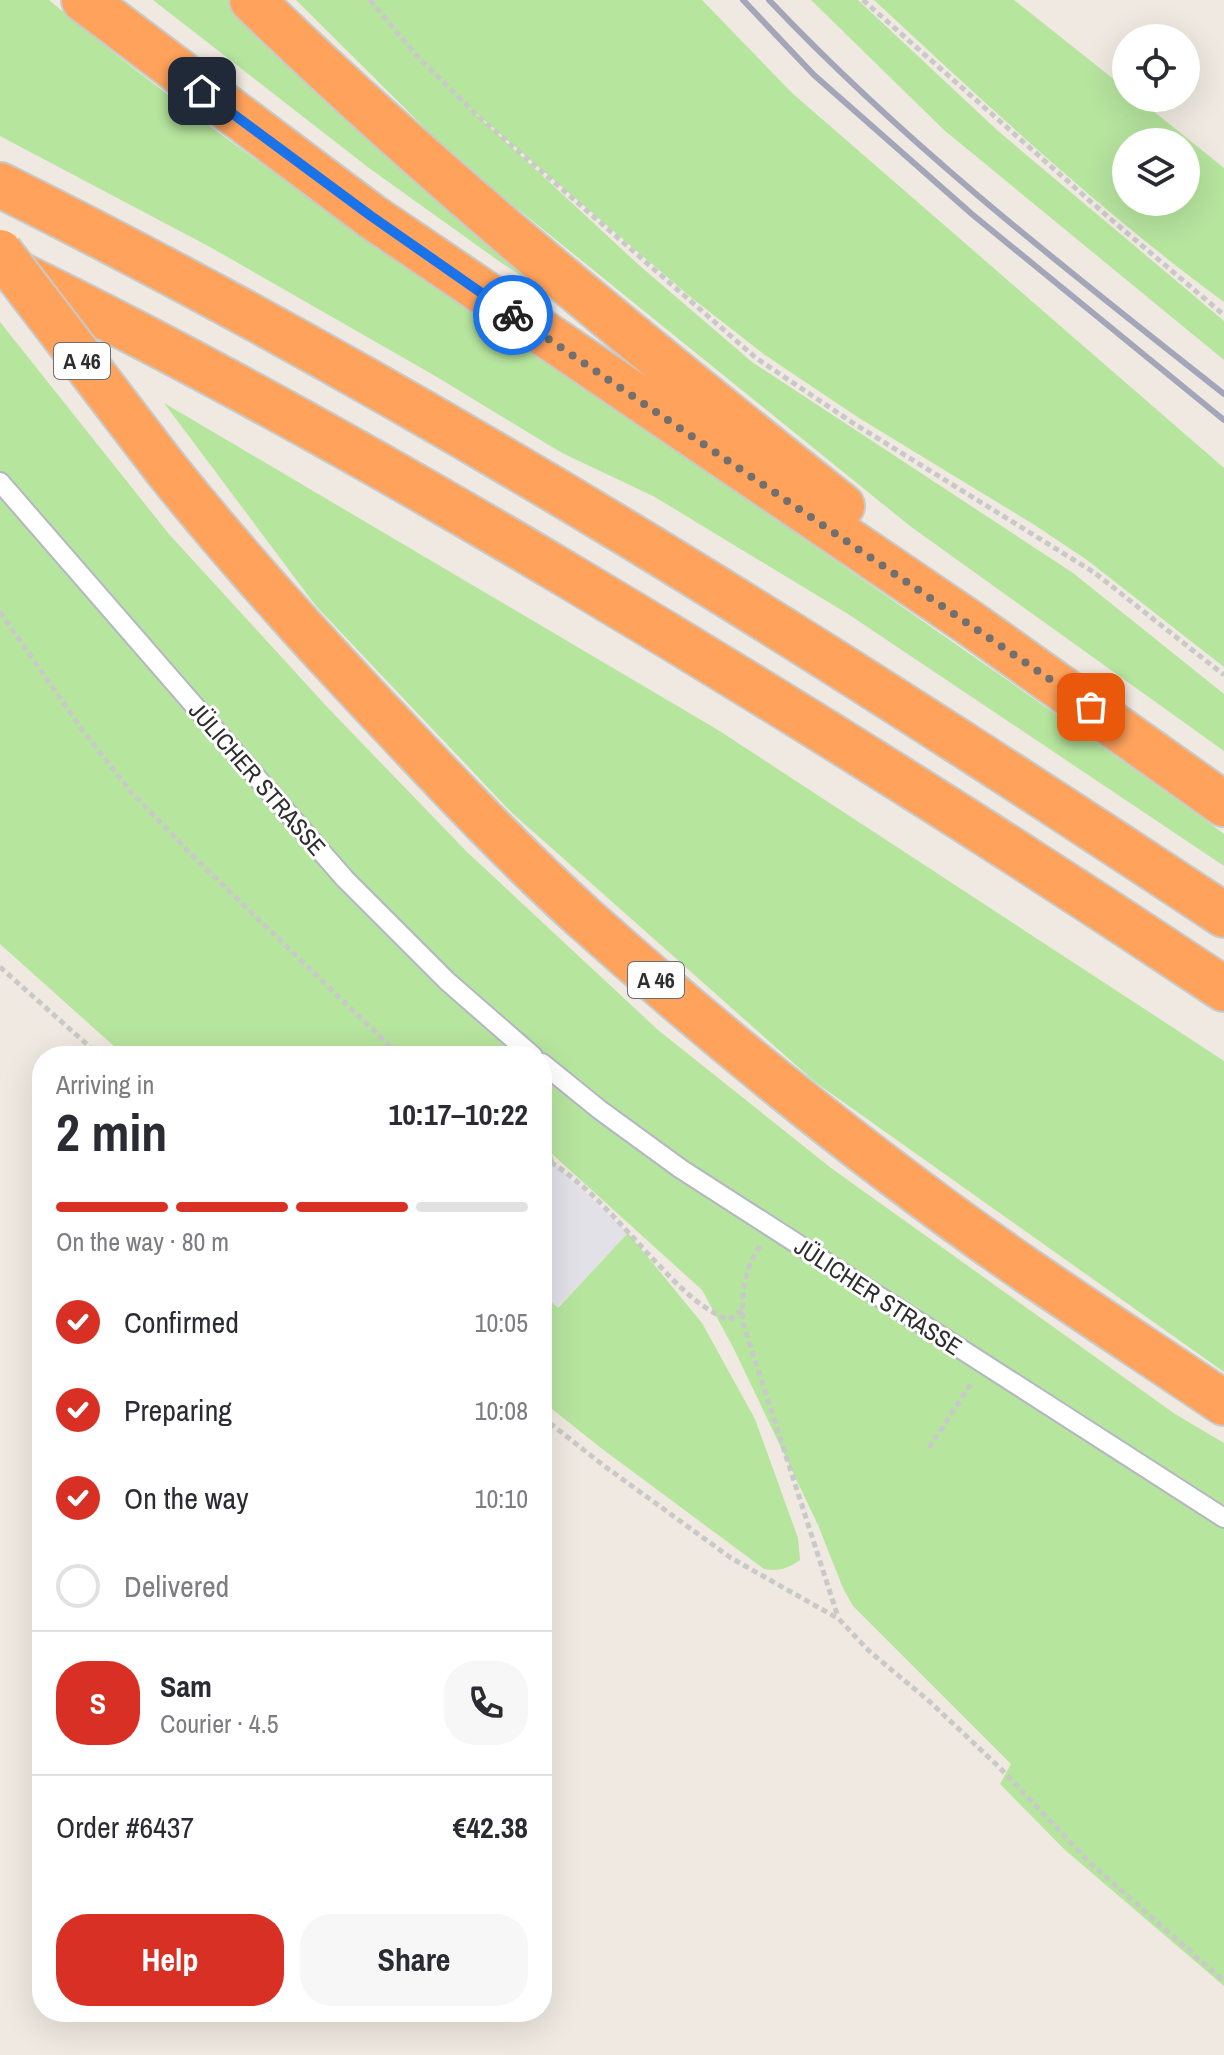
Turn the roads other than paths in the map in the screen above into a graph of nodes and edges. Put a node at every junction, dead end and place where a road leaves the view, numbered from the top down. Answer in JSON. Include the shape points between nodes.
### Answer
{"nodes":[{"id":1,"x":84,"y":0,"type":"edge"},
{"id":2,"x":252,"y":0,"type":"edge"},
{"id":3,"x":0,"y":185,"type":"edge"},
{"id":4,"x":0,"y":252,"type":"edge"},
{"id":5,"x":0,"y":265,"type":"edge"},
{"id":6,"x":0,"y":482,"type":"edge"},
{"id":7,"x":1116,"y":724,"type":"junction"},
{"id":8,"x":1224,"y":804,"type":"edge"},
{"id":9,"x":1224,"y":915,"type":"edge"},
{"id":10,"x":1224,"y":989,"type":"edge"},
{"id":11,"x":522,"y":1046,"type":"edge"},
{"id":12,"x":552,"y":1071,"type":"edge"},
{"id":13,"x":1224,"y":1403,"type":"edge"},
{"id":14,"x":1224,"y":1518,"type":"edge"}],
"edges":[{"from":1,"to":7,"type":"highway","via":[[384,226]]},
{"from":2,"to":7,"type":"highway","via":[[541,261]]},
{"from":3,"to":9,"type":"highway","via":[[274,328],[469,439],[925,720]]},
{"from":4,"to":13,"type":"highway","number":"A 46","bridge":true,"via":[[166,469],[295,622],[580,914],[880,1163]]},
{"from":5,"to":10,"type":"highway","via":[[255,396],[562,571],[940,804]]},
{"from":6,"to":11,"type":"lane","name":"JÜLICHER STRASSE","via":[[345,879],[447,981]]},
{"from":7,"to":8,"type":"highway"},
{"from":12,"to":14,"type":"lane","name":"JÜLICHER STRASSE","via":[[651,1148],[771,1228]]}]}
